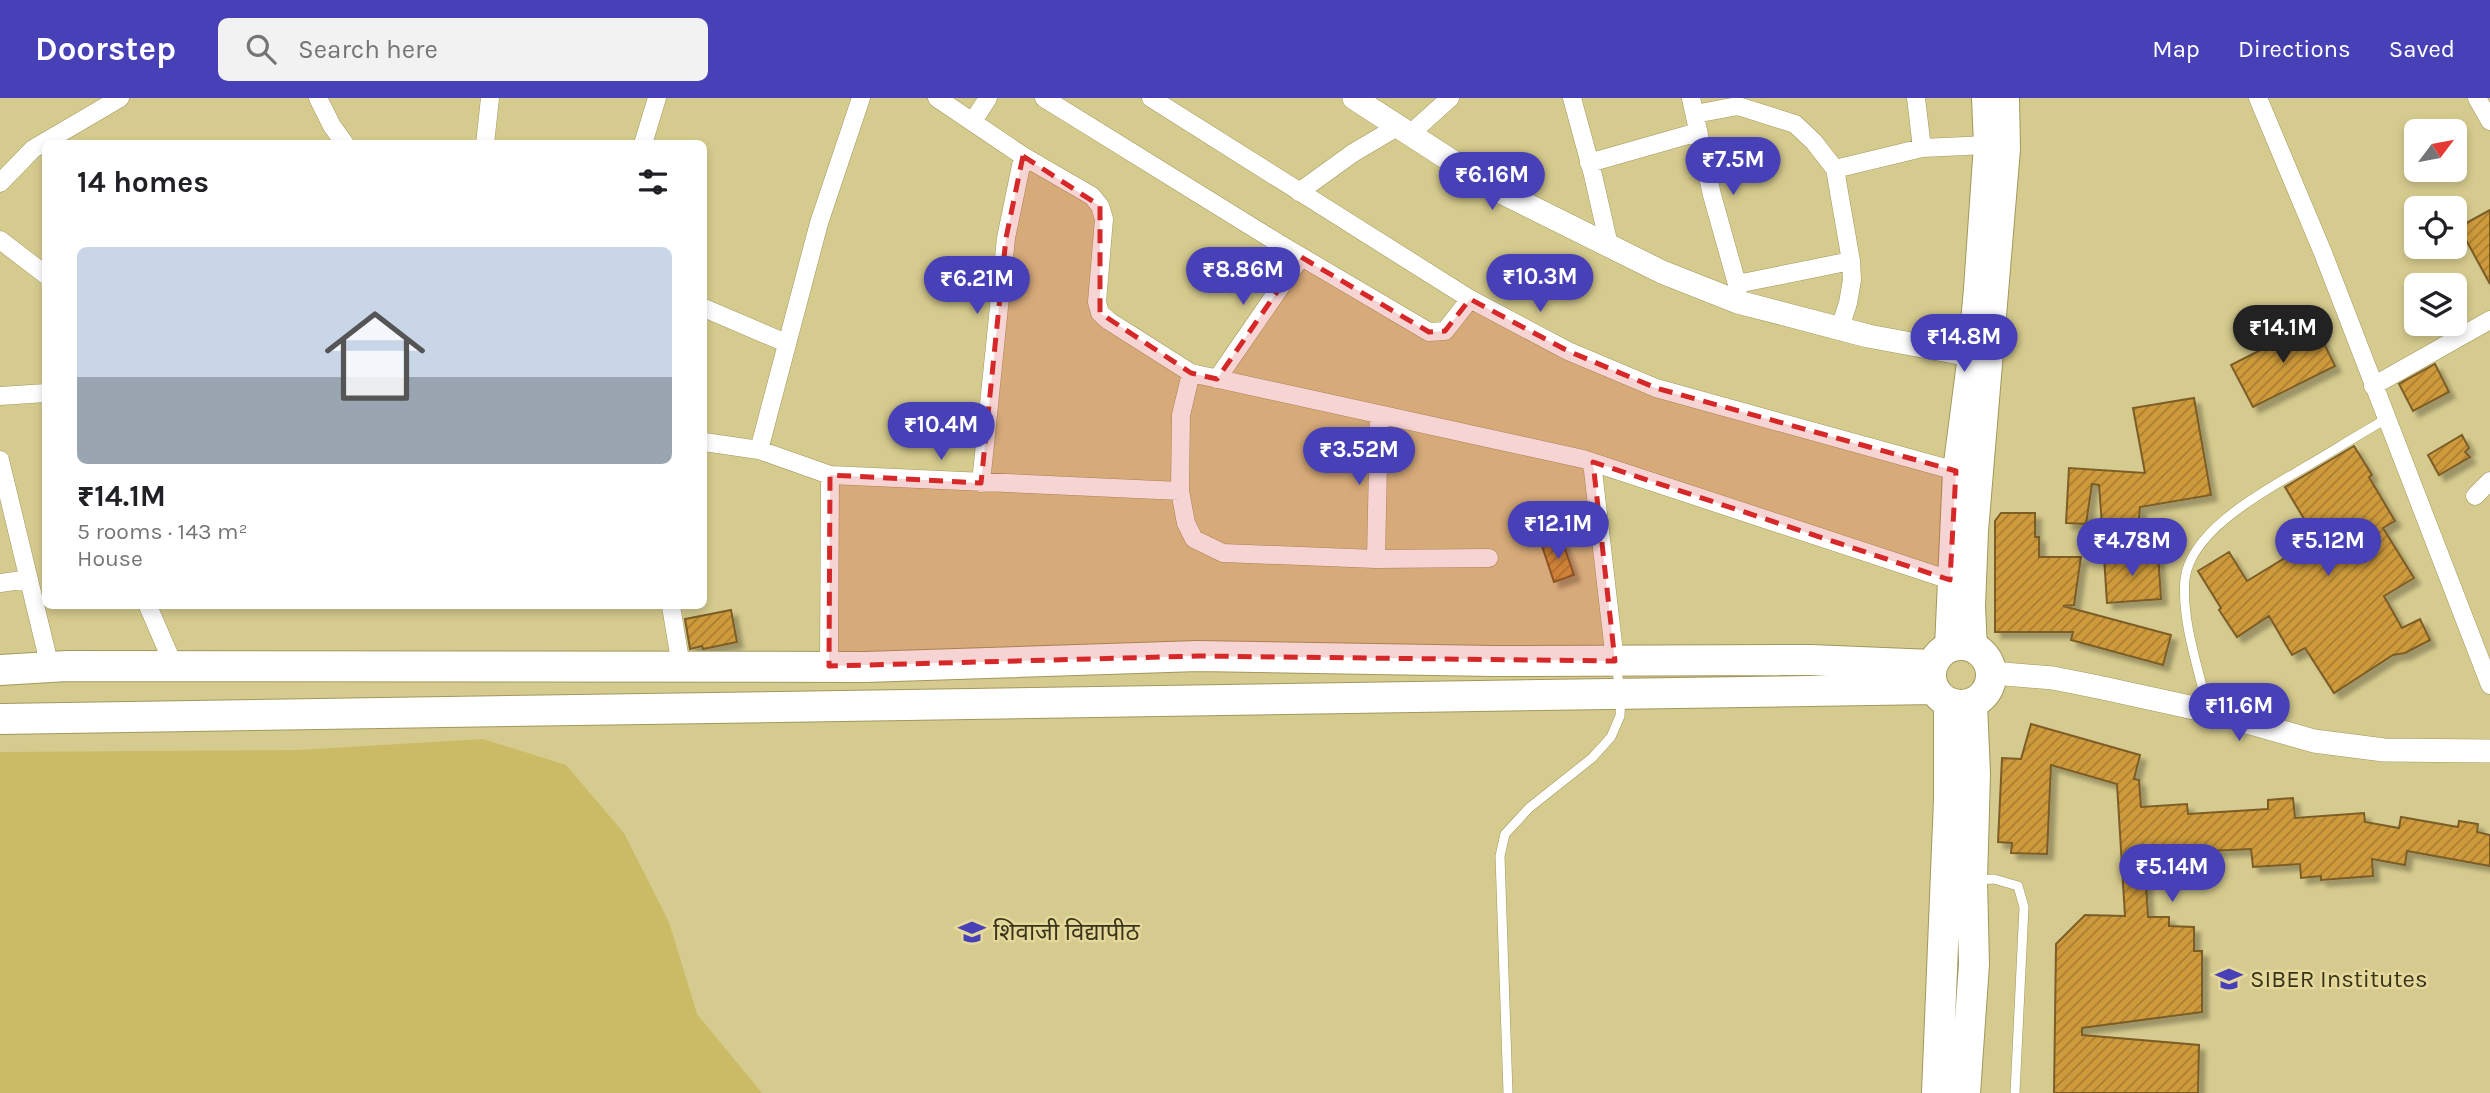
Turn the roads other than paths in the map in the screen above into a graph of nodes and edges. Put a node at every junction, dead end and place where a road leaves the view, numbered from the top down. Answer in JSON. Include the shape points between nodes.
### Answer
{"nodes":[{"id":1,"x":120,"y":98,"type":"edge"},
{"id":2,"x":318,"y":98,"type":"edge"},
{"id":3,"x":490,"y":98,"type":"edge"},
{"id":4,"x":657,"y":98,"type":"edge"},
{"id":5,"x":861,"y":98,"type":"edge"},
{"id":6,"x":937,"y":98,"type":"edge"},
{"id":7,"x":988,"y":98,"type":"edge"},
{"id":8,"x":1044,"y":98,"type":"edge"},
{"id":9,"x":1151,"y":98,"type":"edge"},
{"id":10,"x":1354,"y":98,"type":"edge"},
{"id":11,"x":1450,"y":98,"type":"edge"},
{"id":12,"x":1572,"y":98,"type":"edge"},
{"id":13,"x":1916,"y":98,"type":"edge"},
{"id":14,"x":1985,"y":98,"type":"edge"},
{"id":15,"x":2006,"y":98,"type":"edge"},
{"id":16,"x":2258,"y":98,"type":"edge"},
{"id":17,"x":2477,"y":98,"type":"edge"},
{"id":18,"x":1738,"y":102,"type":"edge"},
{"id":19,"x":1695,"y":115,"type":"edge"},
{"id":20,"x":973,"y":121,"type":"junction"},
{"id":21,"x":2490,"y":121,"type":"edge"},
{"id":22,"x":1403,"y":131,"type":"junction"},
{"id":23,"x":48,"y":140,"type":"edge"},
{"id":24,"x":342,"y":140,"type":"edge"},
{"id":25,"x":485,"y":140,"type":"edge"},
{"id":26,"x":644,"y":140,"type":"edge"},
{"id":27,"x":42,"y":144,"type":"edge"},
{"id":28,"x":1987,"y":145,"type":"junction"},
{"id":29,"x":1922,"y":148,"type":"junction"},
{"id":30,"x":1023,"y":156,"type":"junction"},
{"id":31,"x":1589,"y":163,"type":"junction"},
{"id":32,"x":1835,"y":169,"type":"junction"},
{"id":33,"x":0,"y":183,"type":"edge"},
{"id":34,"x":1299,"y":192,"type":"junction"},
{"id":35,"x":0,"y":240,"type":"edge"},
{"id":36,"x":1609,"y":245,"type":"junction"},
{"id":37,"x":1301,"y":257,"type":"junction"},
{"id":38,"x":1851,"y":261,"type":"junction"},
{"id":39,"x":42,"y":272,"type":"edge"},
{"id":40,"x":1738,"y":293,"type":"junction"},
{"id":41,"x":1470,"y":299,"type":"junction"},
{"id":42,"x":707,"y":310,"type":"edge"},
{"id":43,"x":2490,"y":320,"type":"edge"},
{"id":44,"x":1840,"y":328,"type":"junction"},
{"id":45,"x":786,"y":343,"type":"junction"},
{"id":46,"x":1971,"y":355,"type":"junction"},
{"id":47,"x":1191,"y":373,"type":"junction"},
{"id":48,"x":1217,"y":379,"type":"junction"},
{"id":49,"x":2373,"y":386,"type":"junction"},
{"id":50,"x":42,"y":393,"type":"edge"},
{"id":51,"x":0,"y":396,"type":"edge"},
{"id":52,"x":1379,"y":415,"type":"junction"},
{"id":53,"x":2386,"y":419,"type":"junction"},
{"id":54,"x":707,"y":442,"type":"edge"},
{"id":55,"x":759,"y":450,"type":"junction"},
{"id":56,"x":0,"y":460,"type":"edge"},
{"id":57,"x":1592,"y":462,"type":"junction"},
{"id":58,"x":1955,"y":471,"type":"junction"},
{"id":59,"x":830,"y":475,"type":"junction"},
{"id":60,"x":2490,"y":481,"type":"edge"},
{"id":61,"x":981,"y":483,"type":"junction"},
{"id":62,"x":1180,"y":491,"type":"junction"},
{"id":63,"x":2475,"y":496,"type":"dead end"},
{"id":64,"x":1489,"y":558,"type":"dead end"},
{"id":65,"x":1376,"y":559,"type":"junction"},
{"id":66,"x":29,"y":579,"type":"junction"},
{"id":67,"x":1950,"y":580,"type":"junction"},
{"id":68,"x":0,"y":583,"type":"edge"},
{"id":69,"x":149,"y":609,"type":"edge"},
{"id":70,"x":672,"y":609,"type":"edge"},
{"id":71,"x":1615,"y":661,"type":"junction"},
{"id":72,"x":174,"y":666,"type":"junction"},
{"id":73,"x":681,"y":666,"type":"junction"},
{"id":74,"x":829,"y":666,"type":"junction"},
{"id":75,"x":50,"y":667,"type":"junction"},
{"id":76,"x":0,"y":670,"type":"edge"},
{"id":77,"x":1992,"y":673,"type":"joint"},
{"id":78,"x":1951,"y":676,"type":"junction"},
{"id":79,"x":2490,"y":685,"type":"edge"},
{"id":80,"x":1621,"y":695,"type":"junction"},
{"id":81,"x":2208,"y":711,"type":"junction"},
{"id":82,"x":0,"y":719,"type":"edge"},
{"id":83,"x":2490,"y":751,"type":"edge"},
{"id":84,"x":1972,"y":880,"type":"junction"},
{"id":85,"x":1508,"y":1093,"type":"edge"},
{"id":86,"x":1937,"y":1093,"type":"edge"},
{"id":87,"x":1965,"y":1093,"type":"edge"},
{"id":88,"x":2015,"y":1093,"type":"edge"}],
"edges":[{"from":1,"to":23,"type":"street"},
{"from":2,"to":24,"type":"street"},
{"from":3,"to":25,"type":"street"},
{"from":4,"to":26,"type":"street"},
{"from":5,"to":45,"type":"street","via":[[819,223]]},
{"from":6,"to":20,"type":"street"},
{"from":7,"to":20,"type":"street"},
{"from":8,"to":37,"type":"street"},
{"from":9,"to":34,"type":"street"},
{"from":10,"to":22,"type":"street"},
{"from":11,"to":22,"type":"street"},
{"from":12,"to":31,"type":"street"},
{"from":13,"to":29,"type":"street"},
{"from":14,"to":28,"type":"main road"},
{"from":15,"to":78,"type":"main road","via":[[2007,149],[1972,606]]},
{"from":16,"to":49,"type":"street"},
{"from":17,"to":21,"type":"street"},
{"from":18,"to":19,"type":"street"},
{"from":18,"to":32,"type":"street","via":[[1795,124]]},
{"from":19,"to":31,"type":"street"},
{"from":19,"to":40,"type":"street"},
{"from":20,"to":30,"type":"street"},
{"from":22,"to":34,"type":"street","via":[[1353,153]]},
{"from":22,"to":36,"type":"street","via":[[1494,189]]},
{"from":27,"to":33,"type":"street"},
{"from":28,"to":29,"type":"street"},
{"from":28,"to":46,"type":"main road"},
{"from":29,"to":32,"type":"street"},
{"from":30,"to":47,"type":"street","via":[[1092,196],[1100,206],[1104,219],[1100,313]]},
{"from":30,"to":61,"type":"street","via":[[1006,237]]},
{"from":31,"to":36,"type":"street"},
{"from":32,"to":38,"type":"street"},
{"from":34,"to":41,"type":"street"},
{"from":35,"to":39,"type":"street"},
{"from":36,"to":40,"type":"street","via":[[1662,272]]},
{"from":37,"to":41,"type":"street","via":[[1429,332],[1445,331]]},
{"from":37,"to":48,"type":"street"},
{"from":38,"to":40,"type":"street"},
{"from":38,"to":44,"type":"street","via":[[1852,280]]},
{"from":40,"to":44,"type":"street"},
{"from":41,"to":58,"type":"street","via":[[1567,351],[1656,388]]},
{"from":42,"to":45,"type":"street"},
{"from":43,"to":49,"type":"street"},
{"from":44,"to":46,"type":"street"},
{"from":45,"to":55,"type":"street"},
{"from":46,"to":58,"type":"main road"},
{"from":47,"to":48,"type":"street"},
{"from":47,"to":62,"type":"street","via":[[1181,415]]},
{"from":48,"to":52,"type":"street"},
{"from":49,"to":53,"type":"street"},
{"from":50,"to":51,"type":"street"},
{"from":52,"to":57,"type":"street"},
{"from":52,"to":65,"type":"street"},
{"from":53,"to":79,"type":"street"},
{"from":53,"to":81,"type":"lane","via":[[2244,504],[2193,554],[2185,576],[2185,608]]},
{"from":54,"to":55,"type":"street"},
{"from":55,"to":59,"type":"street"},
{"from":56,"to":66,"type":"street"},
{"from":57,"to":67,"type":"street"},
{"from":57,"to":71,"type":"street"},
{"from":58,"to":67,"type":"main road"},
{"from":59,"to":61,"type":"street"},
{"from":59,"to":74,"type":"street"},
{"from":60,"to":63,"type":"street"},
{"from":61,"to":62,"type":"street"},
{"from":62,"to":65,"type":"street","via":[[1194,539],[1223,553]]},
{"from":64,"to":65,"type":"street"},
{"from":66,"to":68,"type":"street"},
{"from":66,"to":75,"type":"street"},
{"from":67,"to":78,"type":"main road"},
{"from":69,"to":72,"type":"street"},
{"from":70,"to":73,"type":"street"},
{"from":71,"to":74,"type":"main road","via":[[1198,656]]},
{"from":71,"to":78,"type":"main road","via":[[1811,660]]},
{"from":71,"to":80,"type":"lane"},
{"from":72,"to":73,"type":"main road"},
{"from":72,"to":75,"type":"main road"},
{"from":73,"to":74,"type":"main road"},
{"from":75,"to":76,"type":"main road"},
{"from":77,"to":78,"type":"main road","via":[[1987,659]]},
{"from":77,"to":81,"type":"street","via":[[2053,678]]},
{"from":78,"to":80,"type":"main road"},
{"from":78,"to":84,"type":"main road","via":[[1975,774]]},
{"from":78,"to":86,"type":"main road"},
{"from":80,"to":82,"type":"main road"},
{"from":80,"to":85,"type":"lane","via":[[1611,737],[1505,834],[1500,856]]},
{"from":81,"to":83,"type":"street","via":[[2314,741],[2384,750]]},
{"from":84,"to":87,"type":"main road","via":[[1974,964]]},
{"from":84,"to":88,"type":"lane","via":[[1994,879],[2018,886],[2024,907]]}]}
